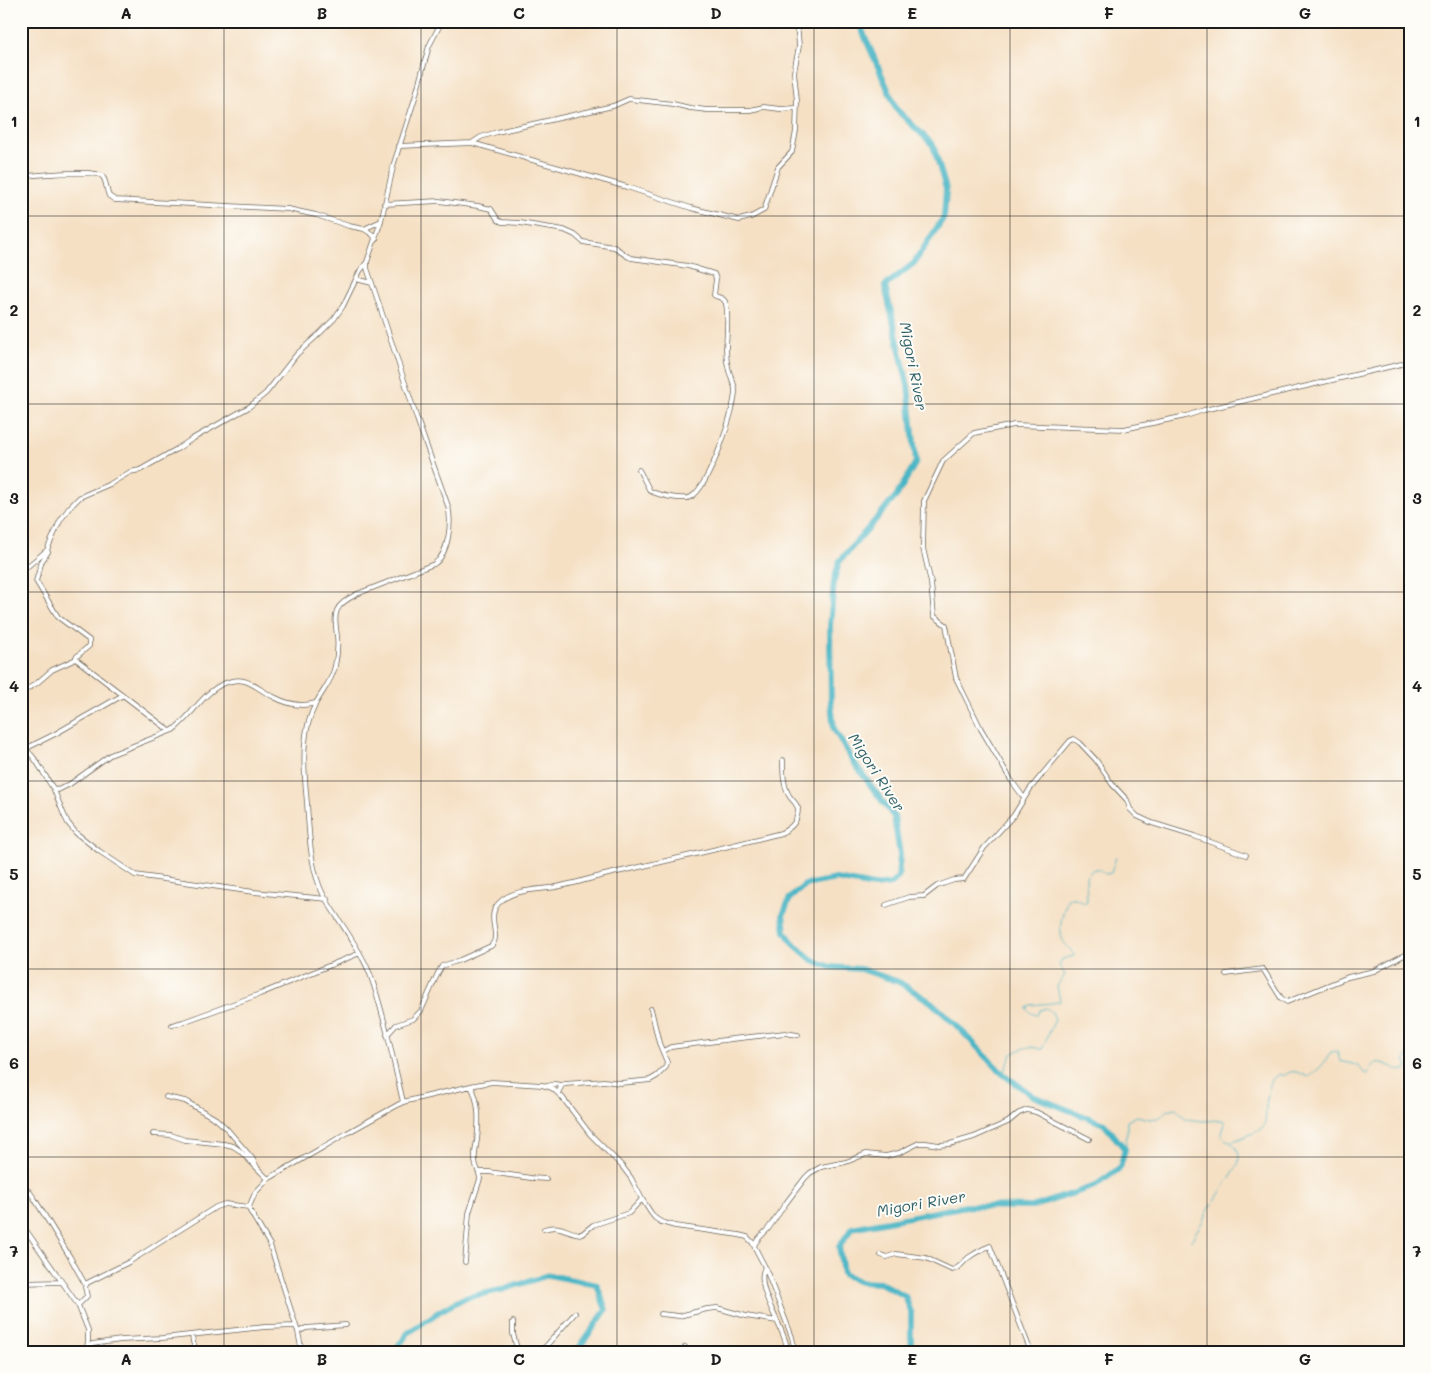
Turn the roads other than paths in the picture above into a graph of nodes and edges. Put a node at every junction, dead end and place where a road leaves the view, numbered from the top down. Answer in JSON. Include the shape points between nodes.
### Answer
{"nodes":[{"id":1,"x":442,"y":21,"type":"edge"},
{"id":2,"x":794,"y":21,"type":"edge"},
{"id":3,"x":796,"y":108,"type":"junction"},
{"id":4,"x":472,"y":143,"type":"junction"},
{"id":5,"x":399,"y":146,"type":"junction"},
{"id":6,"x":21,"y":176,"type":"edge"},
{"id":7,"x":384,"y":204,"type":"junction"},
{"id":8,"x":381,"y":221,"type":"junction"},
{"id":9,"x":364,"y":229,"type":"junction"},
{"id":10,"x":376,"y":239,"type":"junction"},
{"id":11,"x":368,"y":262,"type":"junction"},
{"id":12,"x":356,"y":279,"type":"junction"},
{"id":13,"x":372,"y":283,"type":"junction"},
{"id":14,"x":1410,"y":362,"type":"edge"},
{"id":15,"x":639,"y":470,"type":"dead end"},
{"id":16,"x":51,"y":542,"type":"junction"},
{"id":17,"x":21,"y":572,"type":"edge"},
{"id":18,"x":76,"y":659,"type":"junction"},
{"id":19,"x":21,"y":693,"type":"edge"},
{"id":20,"x":123,"y":695,"type":"junction"},
{"id":21,"x":316,"y":703,"type":"junction"},
{"id":22,"x":303,"y":705,"type":"junction"},
{"id":23,"x":312,"y":712,"type":"junction"},
{"id":24,"x":170,"y":731,"type":"junction"},
{"id":25,"x":23,"y":748,"type":"edge"},
{"id":26,"x":783,"y":760,"type":"dead end"},
{"id":27,"x":54,"y":789,"type":"junction"},
{"id":28,"x":1024,"y":798,"type":"junction"},
{"id":29,"x":1246,"y":855,"type":"dead end"},
{"id":30,"x":327,"y":900,"type":"junction"},
{"id":31,"x":886,"y":905,"type":"dead end"},
{"id":32,"x":1410,"y":952,"type":"edge"},
{"id":33,"x":360,"y":953,"type":"junction"},
{"id":34,"x":1226,"y":974,"type":"dead end"},
{"id":35,"x":651,"y":1009,"type":"dead end"},
{"id":36,"x":172,"y":1025,"type":"dead end"},
{"id":37,"x":387,"y":1035,"type":"junction"},
{"id":38,"x":798,"y":1035,"type":"dead end"},
{"id":39,"x":664,"y":1051,"type":"junction"},
{"id":40,"x":562,"y":1085,"type":"junction"},
{"id":41,"x":471,"y":1086,"type":"junction"},
{"id":42,"x":548,"y":1086,"type":"junction"},
{"id":43,"x":558,"y":1093,"type":"junction"},
{"id":44,"x":166,"y":1097,"type":"dead end"},
{"id":45,"x":403,"y":1102,"type":"junction"},
{"id":46,"x":153,"y":1134,"type":"dead end"},
{"id":47,"x":1089,"y":1139,"type":"dead end"},
{"id":48,"x":257,"y":1167,"type":"junction"},
{"id":49,"x":479,"y":1172,"type":"junction"},
{"id":50,"x":546,"y":1178,"type":"dead end"},
{"id":51,"x":268,"y":1179,"type":"junction"},
{"id":52,"x":21,"y":1188,"type":"edge"},
{"id":53,"x":642,"y":1199,"type":"junction"},
{"id":54,"x":249,"y":1207,"type":"junction"},
{"id":55,"x":21,"y":1223,"type":"edge"},
{"id":56,"x":544,"y":1229,"type":"dead end"},
{"id":57,"x":747,"y":1237,"type":"junction"},
{"id":58,"x":759,"y":1238,"type":"junction"},
{"id":59,"x":754,"y":1245,"type":"junction"},
{"id":60,"x":881,"y":1256,"type":"dead end"},
{"id":61,"x":465,"y":1262,"type":"dead end"},
{"id":62,"x":765,"y":1267,"type":"junction"},
{"id":63,"x":62,"y":1282,"type":"junction"},
{"id":64,"x":21,"y":1283,"type":"edge"},
{"id":65,"x":85,"y":1284,"type":"junction"},
{"id":66,"x":78,"y":1305,"type":"junction"},
{"id":67,"x":575,"y":1313,"type":"dead end"},
{"id":68,"x":660,"y":1314,"type":"dead end"},
{"id":69,"x":777,"y":1320,"type":"junction"},
{"id":70,"x":512,"y":1322,"type":"dead end"},
{"id":71,"x":346,"y":1325,"type":"dead end"},
{"id":72,"x":296,"y":1326,"type":"junction"},
{"id":73,"x":298,"y":1332,"type":"junction"},
{"id":74,"x":192,"y":1335,"type":"junction"},
{"id":75,"x":87,"y":1346,"type":"junction"},
{"id":76,"x":86,"y":1352,"type":"edge"},
{"id":77,"x":197,"y":1352,"type":"edge"},
{"id":78,"x":302,"y":1352,"type":"edge"},
{"id":79,"x":518,"y":1352,"type":"edge"},
{"id":80,"x":540,"y":1352,"type":"edge"},
{"id":81,"x":788,"y":1352,"type":"edge"},
{"id":82,"x":795,"y":1352,"type":"edge"},
{"id":83,"x":1031,"y":1352,"type":"edge"}],
"edges":[{"from":1,"to":5,"type":"street","via":[[429,46]]},
{"from":2,"to":3,"type":"street","via":[[799,46],[794,72]]},
{"from":3,"to":4,"type":"street","via":[[706,110],[628,99],[609,107],[497,132]]},
{"from":3,"to":4,"type":"street","via":[[792,152],[778,168],[764,210],[740,220]]},
{"from":4,"to":5,"type":"street"},
{"from":5,"to":7,"type":"street"},
{"from":6,"to":9,"type":"street","via":[[97,173],[104,179],[109,196],[115,200],[288,209]]},
{"from":7,"to":8,"type":"street"},
{"from":7,"to":15,"type":"street","via":[[439,201],[478,206],[491,209],[502,222],[564,230],[583,242],[614,246],[626,256],[688,266],[715,275],[714,295],[726,304],[726,356],[735,389],[717,456],[698,489],[688,498],[650,491]]},
{"from":8,"to":9,"type":"street"},
{"from":8,"to":10,"type":"street"},
{"from":9,"to":10,"type":"street"},
{"from":10,"to":11,"type":"street"},
{"from":11,"to":12,"type":"street"},
{"from":11,"to":13,"type":"street"},
{"from":12,"to":13,"type":"street"},
{"from":12,"to":16,"type":"street","via":[[343,306],[328,326],[297,354],[259,399],[140,470],[80,497],[60,521]]},
{"from":13,"to":21,"type":"street","via":[[445,497],[450,513],[449,528],[444,551],[438,561],[348,598],[339,606],[335,619],[338,646],[334,672]]},
{"from":14,"to":28,"type":"street","via":[[1124,429],[1014,426],[974,432],[943,461],[924,501],[923,548],[934,616],[946,625],[956,678],[981,729]]},
{"from":16,"to":17,"type":"street","via":[[44,553]]},
{"from":16,"to":18,"type":"street","via":[[36,580],[58,617],[89,640],[89,646]]},
{"from":18,"to":19,"type":"street","via":[[52,670]]},
{"from":18,"to":20,"type":"street"},
{"from":20,"to":24,"type":"street"},
{"from":20,"to":25,"type":"street","via":[[55,734]]},
{"from":21,"to":22,"type":"street"},
{"from":21,"to":23,"type":"street"},
{"from":22,"to":23,"type":"street"},
{"from":22,"to":24,"type":"street","via":[[275,698],[250,682],[226,682]]},
{"from":23,"to":30,"type":"street","via":[[304,751],[308,827],[316,872]]},
{"from":24,"to":27,"type":"street","via":[[110,755],[70,784]]},
{"from":25,"to":27,"type":"street"},
{"from":26,"to":37,"type":"street","via":[[786,787],[798,808],[795,822],[789,829],[683,858],[508,896],[495,909],[494,943],[442,966],[421,1011],[413,1019],[396,1025]]},
{"from":27,"to":30,"type":"street","via":[[68,823],[76,833],[136,875]]},
{"from":28,"to":29,"type":"street","via":[[1075,739],[1096,760],[1138,816]]},
{"from":28,"to":31,"type":"street","via":[[1014,816],[984,848],[964,879],[937,886],[924,896]]},
{"from":30,"to":33,"type":"street"},
{"from":32,"to":34,"type":"street","via":[[1374,971],[1348,977],[1287,1002],[1264,969]]},
{"from":33,"to":36,"type":"street"},
{"from":33,"to":37,"type":"street","via":[[375,990]]},
{"from":35,"to":39,"type":"street"},
{"from":37,"to":45,"type":"street"},
{"from":38,"to":39,"type":"street","via":[[785,1033],[732,1039],[671,1047]]},
{"from":39,"to":40,"type":"street","via":[[667,1065],[652,1079]]},
{"from":40,"to":42,"type":"street"},
{"from":40,"to":43,"type":"street"},
{"from":41,"to":42,"type":"street","via":[[492,1082]]},
{"from":41,"to":45,"type":"street"},
{"from":41,"to":49,"type":"street","via":[[478,1106],[475,1162]]},
{"from":42,"to":43,"type":"street"},
{"from":43,"to":53,"type":"street","via":[[590,1134],[622,1166]]},
{"from":44,"to":48,"type":"street","via":[[185,1100],[216,1119]]},
{"from":45,"to":51,"type":"street"},
{"from":46,"to":48,"type":"street","via":[[230,1145]]},
{"from":47,"to":58,"type":"street","via":[[1027,1110],[1008,1122],[950,1144],[919,1143],[899,1153],[886,1156],[866,1154],[822,1167],[805,1178]]},
{"from":48,"to":51,"type":"street"},
{"from":49,"to":50,"type":"street"},
{"from":49,"to":61,"type":"street","via":[[480,1183],[469,1213]]},
{"from":51,"to":54,"type":"street"},
{"from":52,"to":65,"type":"street","via":[[30,1191]]},
{"from":53,"to":56,"type":"street","via":[[629,1213],[593,1224],[582,1234],[558,1227]]},
{"from":53,"to":57,"type":"street","via":[[651,1213],[666,1224]]},
{"from":54,"to":65,"type":"street","via":[[225,1204],[216,1207],[129,1262]]},
{"from":54,"to":72,"type":"street","via":[[270,1245]]},
{"from":55,"to":63,"type":"street"},
{"from":57,"to":58,"type":"street"},
{"from":57,"to":59,"type":"street"},
{"from":58,"to":59,"type":"street"},
{"from":59,"to":62,"type":"street"},
{"from":60,"to":83,"type":"street","via":[[896,1254],[926,1258],[952,1270],[990,1246]]},
{"from":62,"to":69,"type":"street","via":[[762,1274],[767,1300]]},
{"from":62,"to":82,"type":"street"},
{"from":63,"to":64,"type":"street"},
{"from":63,"to":66,"type":"street"},
{"from":65,"to":66,"type":"street","via":[[87,1296]]},
{"from":66,"to":75,"type":"street","via":[[88,1330]]},
{"from":67,"to":80,"type":"street"},
{"from":68,"to":69,"type":"street","via":[[679,1316],[718,1308]]},
{"from":69,"to":81,"type":"street"},
{"from":70,"to":79,"type":"street"},
{"from":71,"to":73,"type":"street","via":[[306,1328]]},
{"from":72,"to":73,"type":"street"},
{"from":72,"to":74,"type":"street"},
{"from":73,"to":78,"type":"street"},
{"from":74,"to":75,"type":"street"},
{"from":74,"to":77,"type":"street"},
{"from":75,"to":76,"type":"street"}]}
